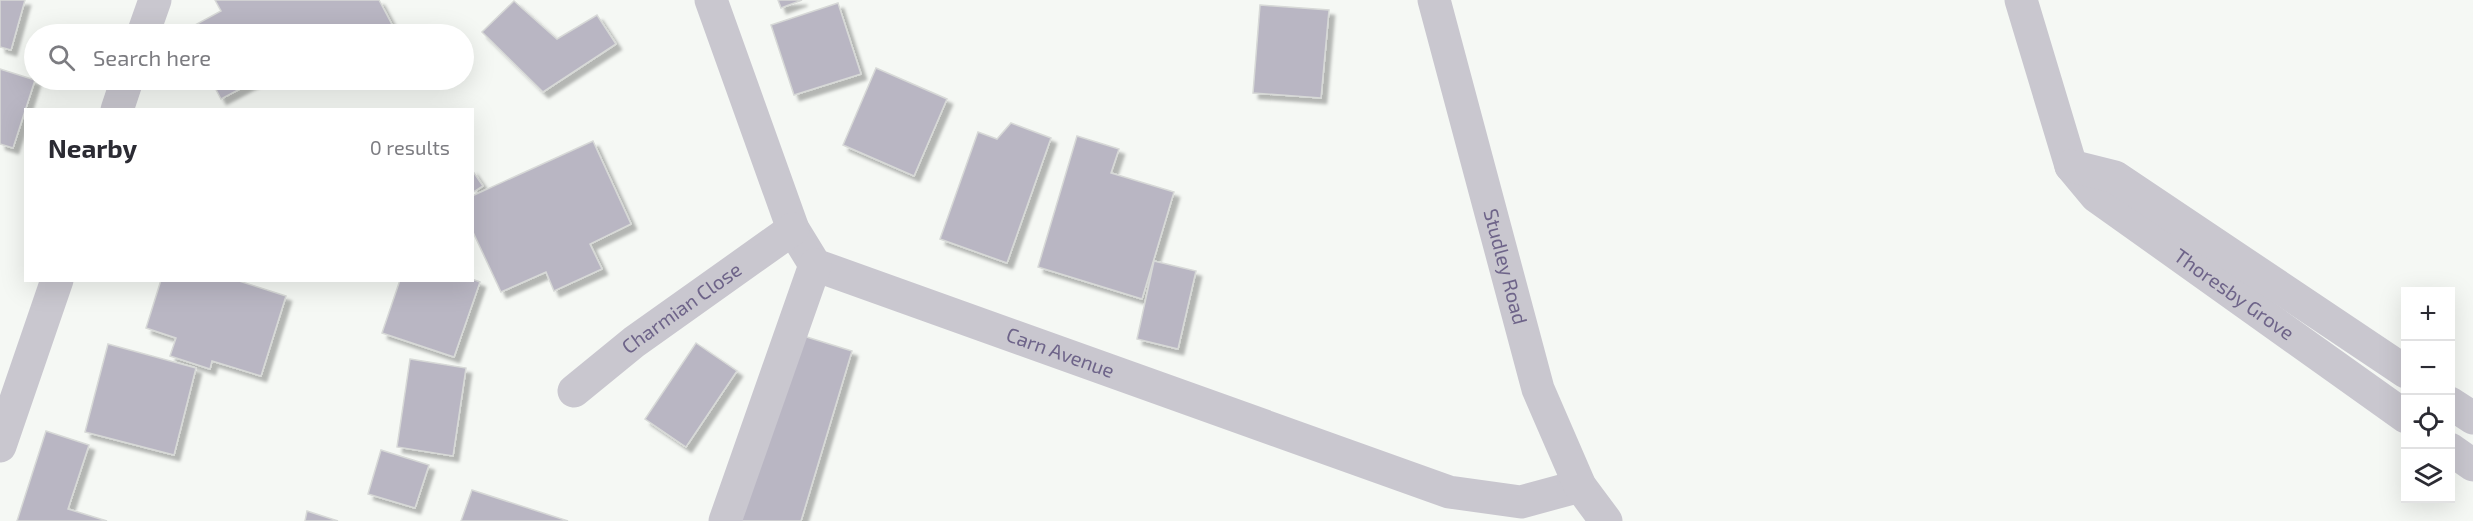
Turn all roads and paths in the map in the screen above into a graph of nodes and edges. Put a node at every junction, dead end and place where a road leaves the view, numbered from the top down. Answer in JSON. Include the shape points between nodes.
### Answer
{"nodes":[{"id":1,"x":155,"y":0,"type":"edge"},
{"id":2,"x":711,"y":0,"type":"edge"},
{"id":3,"x":1434,"y":0,"type":"edge"},
{"id":4,"x":2021,"y":0,"type":"edge"},
{"id":5,"x":147,"y":24,"type":"edge"},
{"id":6,"x":124,"y":90,"type":"edge"},
{"id":7,"x":118,"y":108,"type":"edge"},
{"id":8,"x":2071,"y":166,"type":"junction"},
{"id":9,"x":794,"y":229,"type":"junction"},
{"id":10,"x":815,"y":266,"type":"junction"},
{"id":11,"x":56,"y":282,"type":"edge"},
{"id":12,"x":2401,"y":369,"type":"edge"},
{"id":13,"x":574,"y":391,"type":"dead end"},
{"id":14,"x":2455,"y":405,"type":"edge"},
{"id":15,"x":2401,"y":413,"type":"edge"},
{"id":16,"x":2473,"y":418,"type":"edge"},
{"id":17,"x":0,"y":446,"type":"edge"},
{"id":18,"x":2455,"y":452,"type":"edge"},
{"id":19,"x":2473,"y":465,"type":"edge"},
{"id":20,"x":1580,"y":486,"type":"junction"},
{"id":21,"x":725,"y":521,"type":"edge"},
{"id":22,"x":1606,"y":521,"type":"edge"}],
"edges":[{"from":1,"to":5,"type":"street"},
{"from":2,"to":9,"type":"street"},
{"from":3,"to":20,"type":"street","name":"Studley Road","via":[[1538,389]]},
{"from":4,"to":8,"type":"street","name":"Thoresby Grove"},
{"from":6,"to":7,"type":"street"},
{"from":8,"to":12,"type":"street","name":"Thoresby Grove","via":[[2115,177]]},
{"from":8,"to":15,"type":"street","name":"Thoresby Grove","via":[[2096,196]]},
{"from":9,"to":10,"type":"street"},
{"from":9,"to":13,"type":"street","name":"Charmian Close","via":[[634,342]]},
{"from":10,"to":20,"type":"street","name":"Carn Avenue","via":[[1449,492],[1521,502]]},
{"from":10,"to":21,"type":"street"},
{"from":11,"to":17,"type":"street"},
{"from":14,"to":16,"type":"street"},
{"from":18,"to":19,"type":"street"},
{"from":20,"to":22,"type":"street","name":"Studley Road"}]}
